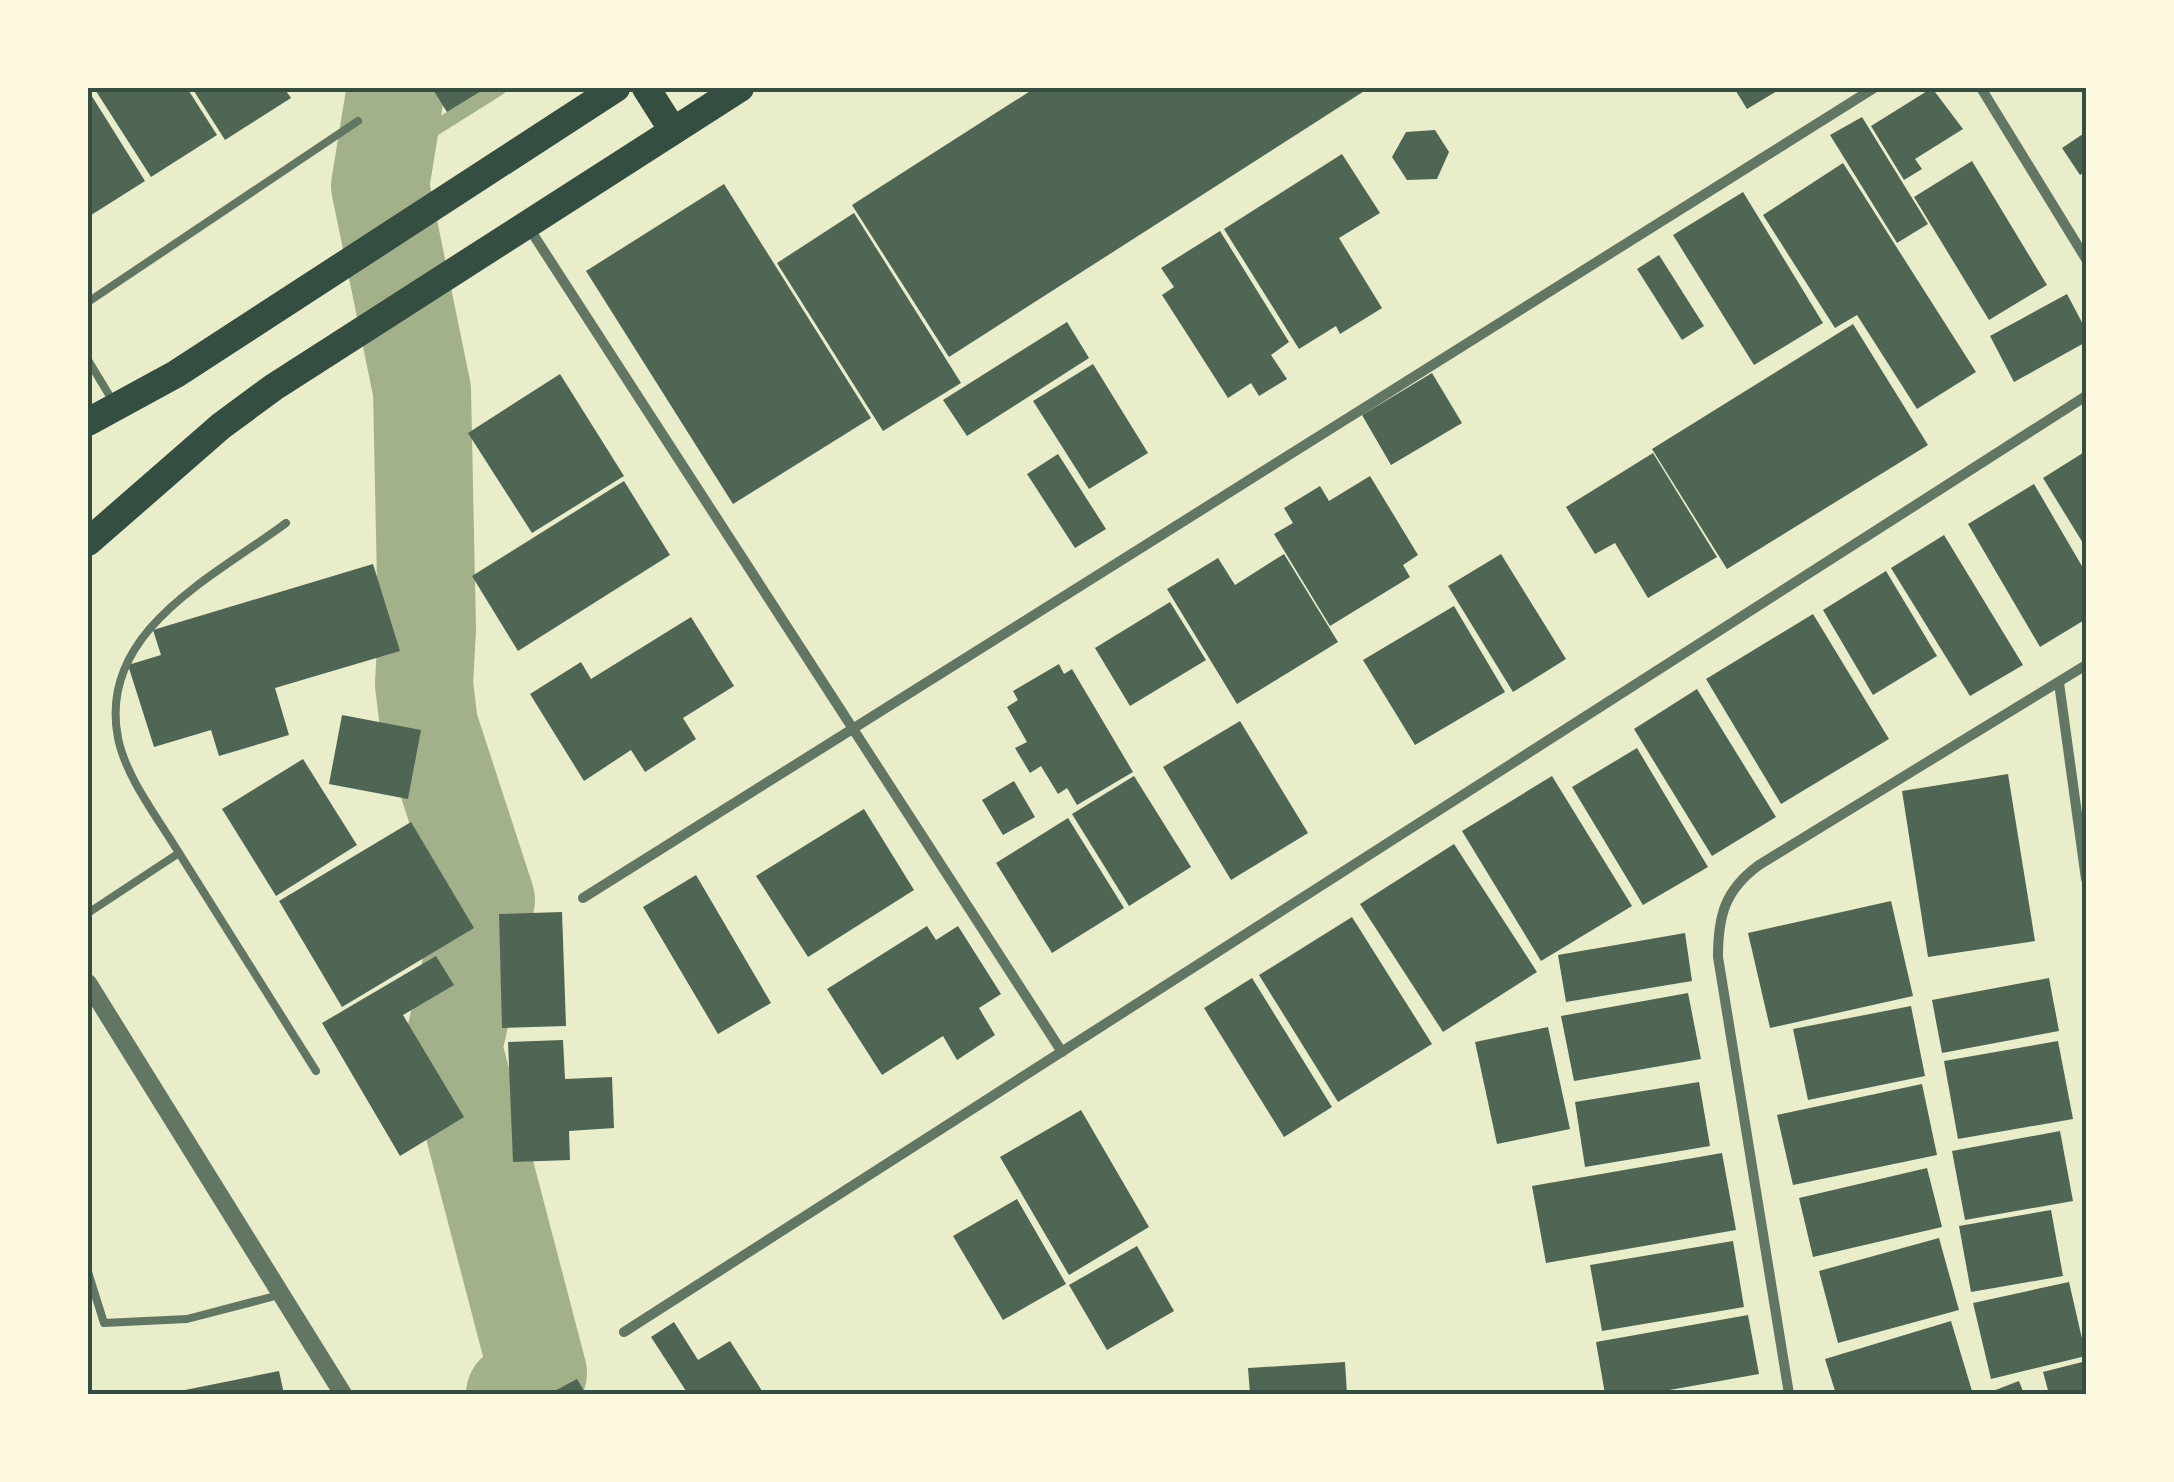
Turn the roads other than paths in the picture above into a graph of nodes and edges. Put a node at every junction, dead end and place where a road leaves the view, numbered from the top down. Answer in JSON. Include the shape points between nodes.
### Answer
{"nodes":[{"id":1,"x":616,"y":88,"type":"edge"},
{"id":2,"x":646,"y":88,"type":"edge"},
{"id":3,"x":740,"y":88,"type":"edge"},
{"id":4,"x":1874,"y":88,"type":"edge"},
{"id":5,"x":1981,"y":88,"type":"edge"},
{"id":6,"x":358,"y":121,"type":"dead end"},
{"id":7,"x":672,"y":129,"type":"junction"},
{"id":8,"x":526,"y":223,"type":"junction"},
{"id":9,"x":2086,"y":259,"type":"edge"},
{"id":10,"x":88,"y":302,"type":"edge"},
{"id":11,"x":88,"y":360,"type":"edge"},
{"id":12,"x":2086,"y":396,"type":"edge"},
{"id":13,"x":115,"y":406,"type":"junction"},
{"id":14,"x":88,"y":422,"type":"edge"},
{"id":15,"x":286,"y":523,"type":"dead end"},
{"id":16,"x":88,"y":542,"type":"edge"},
{"id":17,"x":2086,"y":665,"type":"edge"},
{"id":18,"x":2058,"y":683,"type":"junction"},
{"id":19,"x":852,"y":728,"type":"junction"},
{"id":20,"x":179,"y":853,"type":"junction"},
{"id":21,"x":2086,"y":879,"type":"edge"},
{"id":22,"x":582,"y":898,"type":"dead end"},
{"id":23,"x":88,"y":913,"type":"edge"},
{"id":24,"x":88,"y":983,"type":"edge"},
{"id":25,"x":1062,"y":1052,"type":"junction"},
{"id":26,"x":316,"y":1071,"type":"dead end"},
{"id":27,"x":88,"y":1272,"type":"edge"},
{"id":28,"x":279,"y":1295,"type":"junction"},
{"id":29,"x":624,"y":1332,"type":"dead end"},
{"id":30,"x":343,"y":1394,"type":"edge"},
{"id":31,"x":1789,"y":1394,"type":"edge"}],
"edges":[{"from":1,"to":13,"type":"highway","via":[[176,374]]},
{"from":2,"to":7,"type":"highway"},
{"from":3,"to":7,"type":"highway"},
{"from":4,"to":19,"type":"street"},
{"from":5,"to":9,"type":"street"},
{"from":6,"to":10,"type":"lane"},
{"from":7,"to":8,"type":"highway"},
{"from":8,"to":16,"type":"highway","via":[[221,426]]},
{"from":8,"to":19,"type":"street"},
{"from":11,"to":13,"type":"lane"},
{"from":12,"to":25,"type":"street"},
{"from":13,"to":14,"type":"highway"},
{"from":15,"to":20,"type":"lane","via":[[150,625],[119,675],[118,740]]},
{"from":17,"to":18,"type":"street"},
{"from":18,"to":21,"type":"street"},
{"from":18,"to":31,"type":"street","via":[[1758,865],[1725,900],[1718,957]]},
{"from":19,"to":22,"type":"street"},
{"from":19,"to":25,"type":"street"},
{"from":20,"to":23,"type":"lane"},
{"from":20,"to":26,"type":"lane"},
{"from":24,"to":28,"type":"street"},
{"from":25,"to":29,"type":"street"},
{"from":27,"to":28,"type":"lane","via":[[104,1323],[188,1318]]},
{"from":28,"to":30,"type":"street"}]}
